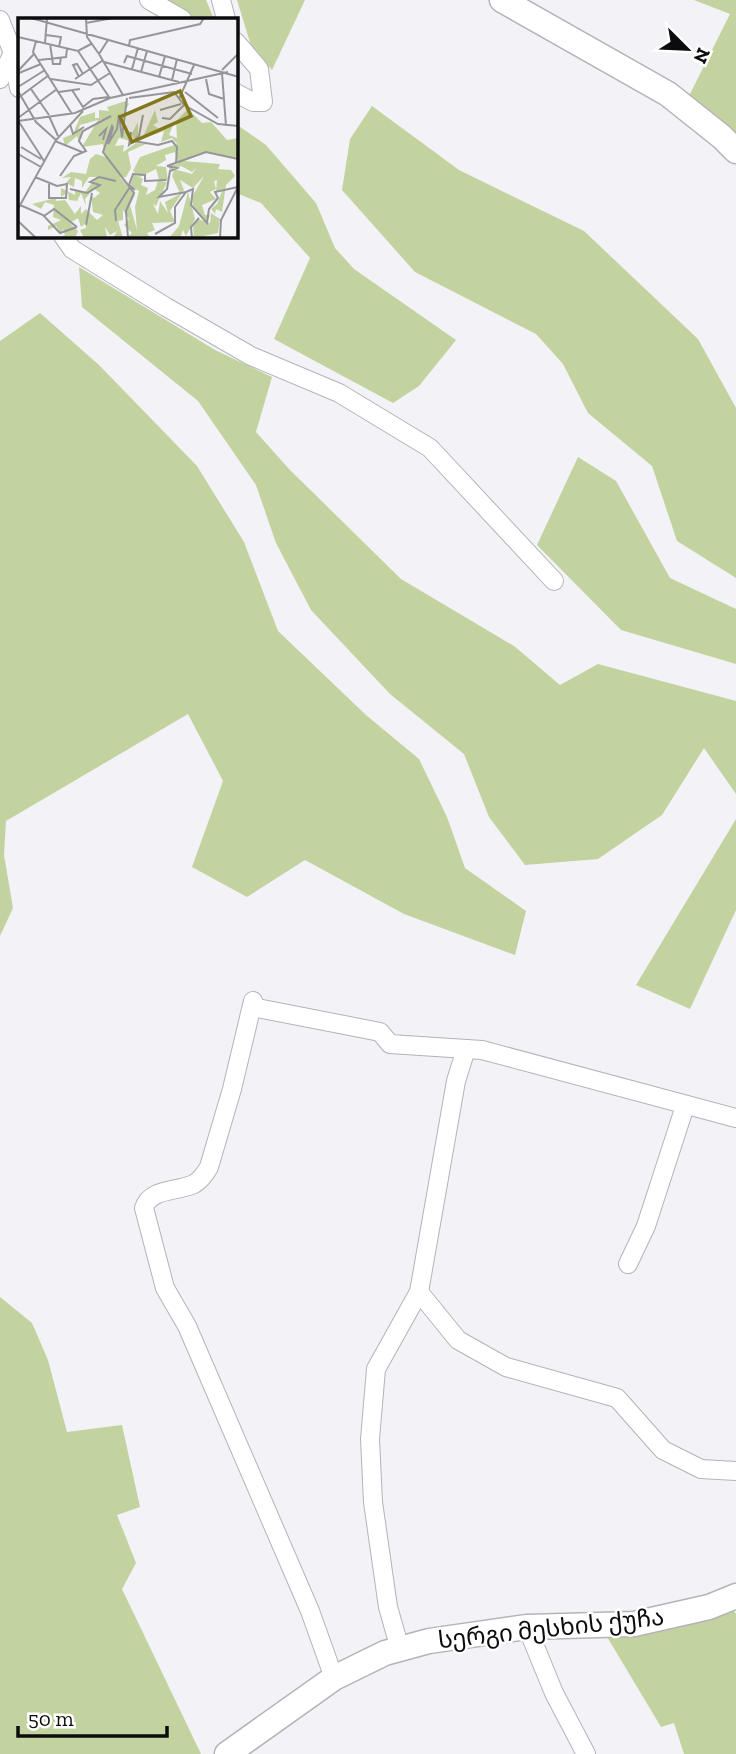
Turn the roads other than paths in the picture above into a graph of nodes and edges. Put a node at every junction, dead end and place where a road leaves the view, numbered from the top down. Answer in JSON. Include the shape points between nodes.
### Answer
{"nodes":[{"id":1,"x":149,"y":0,"type":"edge"},
{"id":2,"x":221,"y":0,"type":"edge"},
{"id":3,"x":502,"y":0,"type":"edge"},
{"id":4,"x":179,"y":18,"type":"edge"},
{"id":5,"x":226,"y":18,"type":"edge"},
{"id":6,"x":0,"y":20,"type":"edge"},
{"id":7,"x":238,"y":44,"type":"edge"},
{"id":8,"x":13,"y":52,"type":"junction"},
{"id":9,"x":0,"y":79,"type":"edge"},
{"id":10,"x":18,"y":82,"type":"edge"},
{"id":11,"x":238,"y":94,"type":"edge"},
{"id":12,"x":736,"y":151,"type":"edge"},
{"id":13,"x":64,"y":238,"type":"edge"},
{"id":14,"x":554,"y":581,"type":"dead end"},
{"id":15,"x":466,"y":1049,"type":"junction"},
{"id":16,"x":685,"y":1106,"type":"junction"},
{"id":17,"x":736,"y":1118,"type":"edge"},
{"id":18,"x":628,"y":1264,"type":"dead end"},
{"id":19,"x":419,"y":1292,"type":"junction"},
{"id":20,"x":736,"y":1471,"type":"edge"},
{"id":21,"x":736,"y":1596,"type":"edge"},
{"id":22,"x":527,"y":1627,"type":"junction"},
{"id":23,"x":400,"y":1649,"type":"junction"},
{"id":24,"x":334,"y":1678,"type":"junction"},
{"id":25,"x":227,"y":1754,"type":"edge"},
{"id":26,"x":586,"y":1754,"type":"edge"}],
"edges":[{"from":1,"to":4,"type":"street"},
{"from":2,"to":5,"type":"street"},
{"from":3,"to":12,"type":"street","via":[[668,94]]},
{"from":6,"to":8,"type":"street"},
{"from":7,"to":11,"type":"street","via":[[259,69],[263,102]]},
{"from":8,"to":9,"type":"street"},
{"from":8,"to":10,"type":"street"},
{"from":13,"to":14,"type":"street","via":[[72,249],[187,320],[251,356],[339,393],[430,448]]},
{"from":15,"to":16,"type":"street"},
{"from":15,"to":19,"type":"street","via":[[456,1081]]},
{"from":15,"to":24,"type":"street","via":[[390,1044],[380,1032],[252,1004],[209,1167],[193,1185],[152,1196],[144,1208],[166,1288],[187,1326],[310,1611]]},
{"from":16,"to":17,"type":"street"},
{"from":16,"to":18,"type":"street","via":[[646,1226]]},
{"from":19,"to":20,"type":"street","via":[[458,1340],[482,1354],[506,1367],[617,1398],[663,1450],[701,1469]]},
{"from":19,"to":23,"type":"street","via":[[376,1369],[370,1439],[373,1503],[386,1594]]},
{"from":21,"to":22,"type":"street","name":"სერგი მესხის ქუჩა","via":[[634,1624]]},
{"from":22,"to":23,"type":"street","name":"სერგი მესხის ქუჩა"},
{"from":22,"to":26,"type":"street"},
{"from":23,"to":24,"type":"street","name":"სერგი მესხის ქუჩა"},
{"from":24,"to":25,"type":"street","name":"სერგი მესხის ქუჩა"}]}
